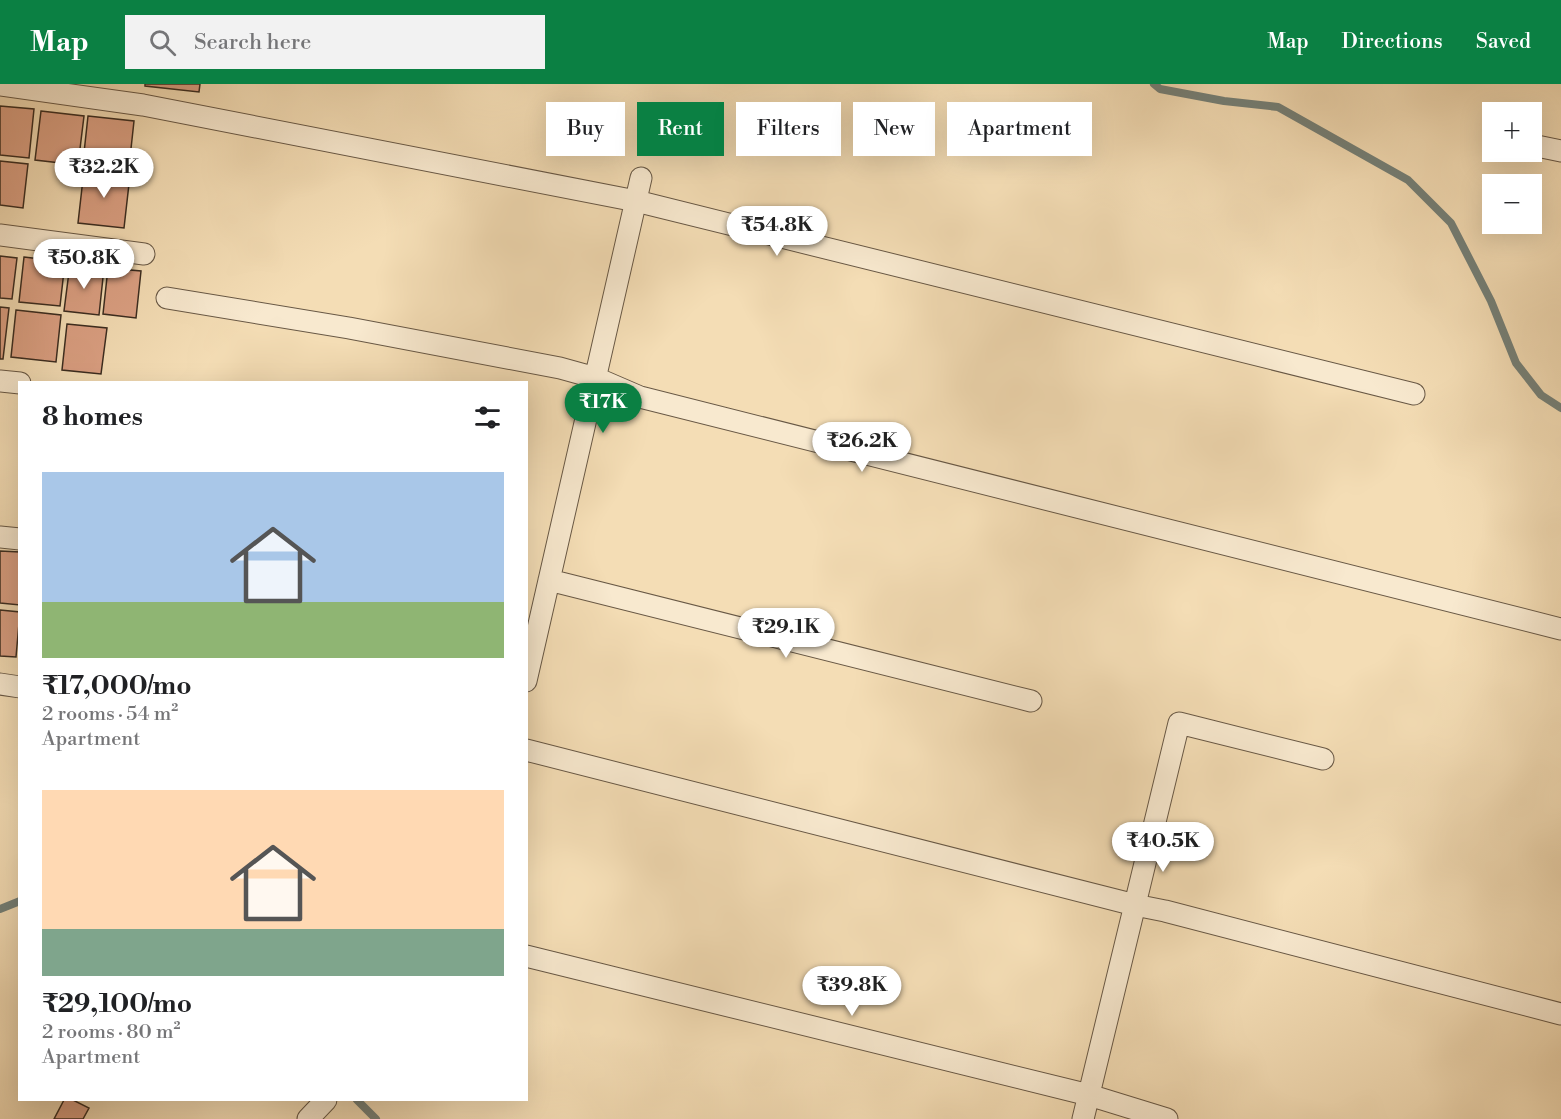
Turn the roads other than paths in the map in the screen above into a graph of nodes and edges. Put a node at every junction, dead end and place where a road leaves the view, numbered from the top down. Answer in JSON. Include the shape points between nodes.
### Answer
{"nodes":[{"id":1,"x":0,"y":85,"type":"edge"},
{"id":2,"x":1542,"y":147,"type":"edge"},
{"id":3,"x":1561,"y":151,"type":"edge"},
{"id":4,"x":641,"y":178,"type":"dead end"},
{"id":5,"x":636,"y":201,"type":"junction"},
{"id":6,"x":0,"y":235,"type":"edge"},
{"id":7,"x":144,"y":254,"type":"dead end"},
{"id":8,"x":168,"y":298,"type":"dead end"},
{"id":9,"x":596,"y":378,"type":"junction"},
{"id":10,"x":0,"y":381,"type":"edge"},
{"id":11,"x":18,"y":383,"type":"edge"},
{"id":12,"x":1414,"y":394,"type":"dead end"},
{"id":13,"x":0,"y":537,"type":"edge"},
{"id":14,"x":18,"y":539,"type":"edge"},
{"id":15,"x":549,"y":580,"type":"junction"},
{"id":16,"x":1561,"y":629,"type":"edge"},
{"id":17,"x":528,"y":672,"type":"edge"},
{"id":18,"x":0,"y":684,"type":"edge"},
{"id":19,"x":18,"y":687,"type":"edge"},
{"id":20,"x":1031,"y":701,"type":"dead end"},
{"id":21,"x":528,"y":751,"type":"edge"},
{"id":22,"x":1323,"y":759,"type":"dead end"},
{"id":23,"x":1135,"y":905,"type":"junction"},
{"id":24,"x":528,"y":956,"type":"edge"},
{"id":25,"x":1561,"y":1014,"type":"edge"},
{"id":26,"x":1089,"y":1095,"type":"junction"},
{"id":27,"x":325,"y":1101,"type":"edge"},
{"id":28,"x":308,"y":1119,"type":"edge"},
{"id":29,"x":1083,"y":1119,"type":"edge"},
{"id":30,"x":1167,"y":1119,"type":"edge"}],
"edges":[{"from":1,"to":5,"type":"street","via":[[143,105]]},
{"from":2,"to":3,"type":"street"},
{"from":4,"to":5,"type":"street"},
{"from":5,"to":9,"type":"street"},
{"from":5,"to":12,"type":"street"},
{"from":6,"to":7,"type":"street"},
{"from":8,"to":9,"type":"street","via":[[349,328]]},
{"from":9,"to":15,"type":"street"},
{"from":9,"to":16,"type":"street","via":[[639,397]]},
{"from":10,"to":11,"type":"street"},
{"from":13,"to":14,"type":"street"},
{"from":15,"to":17,"type":"street"},
{"from":15,"to":20,"type":"street"},
{"from":18,"to":19,"type":"street"},
{"from":21,"to":23,"type":"street"},
{"from":22,"to":23,"type":"street","via":[[1179,723]]},
{"from":23,"to":25,"type":"street"},
{"from":23,"to":26,"type":"street"},
{"from":24,"to":26,"type":"street"},
{"from":26,"to":29,"type":"street"},
{"from":26,"to":30,"type":"street"},
{"from":27,"to":28,"type":"street"}]}
